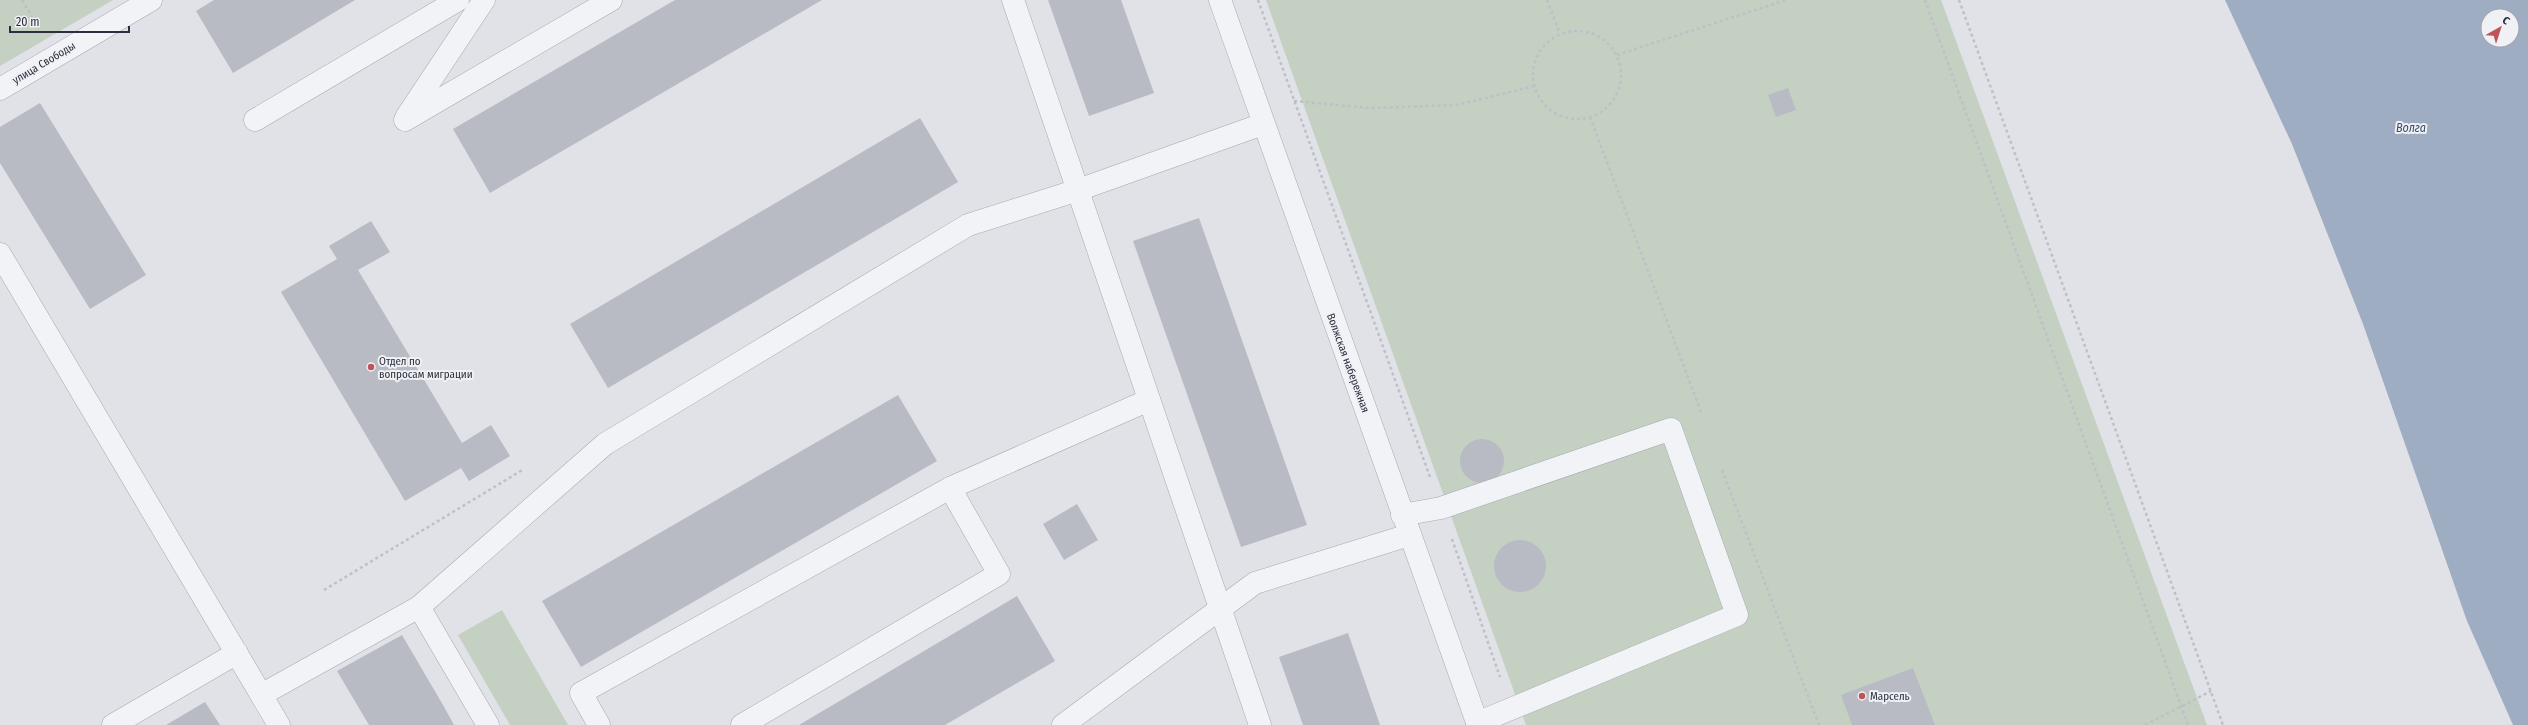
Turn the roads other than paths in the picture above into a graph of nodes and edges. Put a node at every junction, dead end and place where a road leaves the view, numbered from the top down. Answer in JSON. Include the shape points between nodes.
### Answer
{"nodes":[{"id":1,"x":150,"y":0,"type":"edge"},
{"id":2,"x":458,"y":0,"type":"edge"},
{"id":3,"x":484,"y":0,"type":"edge"},
{"id":4,"x":611,"y":0,"type":"edge"},
{"id":5,"x":1013,"y":0,"type":"edge"},
{"id":6,"x":1220,"y":0,"type":"edge"},
{"id":7,"x":0,"y":89,"type":"edge"},
{"id":8,"x":255,"y":120,"type":"dead end"},
{"id":9,"x":1263,"y":124,"type":"junction"},
{"id":10,"x":1078,"y":190,"type":"junction"},
{"id":11,"x":1,"y":259,"type":"edge"},
{"id":12,"x":1149,"y":400,"type":"junction"},
{"id":13,"x":950,"y":488,"type":"junction"},
{"id":14,"x":1406,"y":525,"type":"junction"},
{"id":15,"x":420,"y":607,"type":"junction"},
{"id":16,"x":1220,"y":609,"type":"junction"},
{"id":17,"x":236,"y":653,"type":"junction"},
{"id":18,"x":262,"y":695,"type":"junction"},
{"id":19,"x":1477,"y":724,"type":"edge"},
{"id":20,"x":113,"y":725,"type":"edge"},
{"id":21,"x":279,"y":725,"type":"edge"},
{"id":22,"x":488,"y":725,"type":"edge"},
{"id":23,"x":599,"y":725,"type":"edge"},
{"id":24,"x":742,"y":725,"type":"edge"},
{"id":25,"x":1063,"y":725,"type":"edge"},
{"id":26,"x":1260,"y":725,"type":"edge"}],
"edges":[{"from":1,"to":7,"type":"street","name":"улица Свободы"},
{"from":2,"to":8,"type":"street"},
{"from":3,"to":4,"type":"street","via":[[405,120]]},
{"from":5,"to":10,"type":"street"},
{"from":6,"to":9,"type":"street","name":"Волжская набережная"},
{"from":9,"to":10,"type":"street"},
{"from":9,"to":14,"type":"street","name":"Волжская набережная"},
{"from":10,"to":12,"type":"street"},
{"from":10,"to":15,"type":"street","via":[[968,225],[605,444]]},
{"from":11,"to":17,"type":"street"},
{"from":12,"to":13,"type":"street"},
{"from":12,"to":16,"type":"street"},
{"from":13,"to":23,"type":"street","via":[[581,694]]},
{"from":13,"to":24,"type":"street","via":[[999,574]]},
{"from":14,"to":16,"type":"street","via":[[1255,584]]},
{"from":14,"to":19,"type":"street","name":"Волжская набережная"},
{"from":14,"to":19,"type":"street","via":[[1441,508],[1670,429],[1697,499],[1737,615]]},
{"from":15,"to":18,"type":"street"},
{"from":15,"to":22,"type":"street"},
{"from":16,"to":25,"type":"street"},
{"from":16,"to":26,"type":"street"},
{"from":17,"to":18,"type":"street"},
{"from":17,"to":20,"type":"street"},
{"from":18,"to":21,"type":"street"}]}
